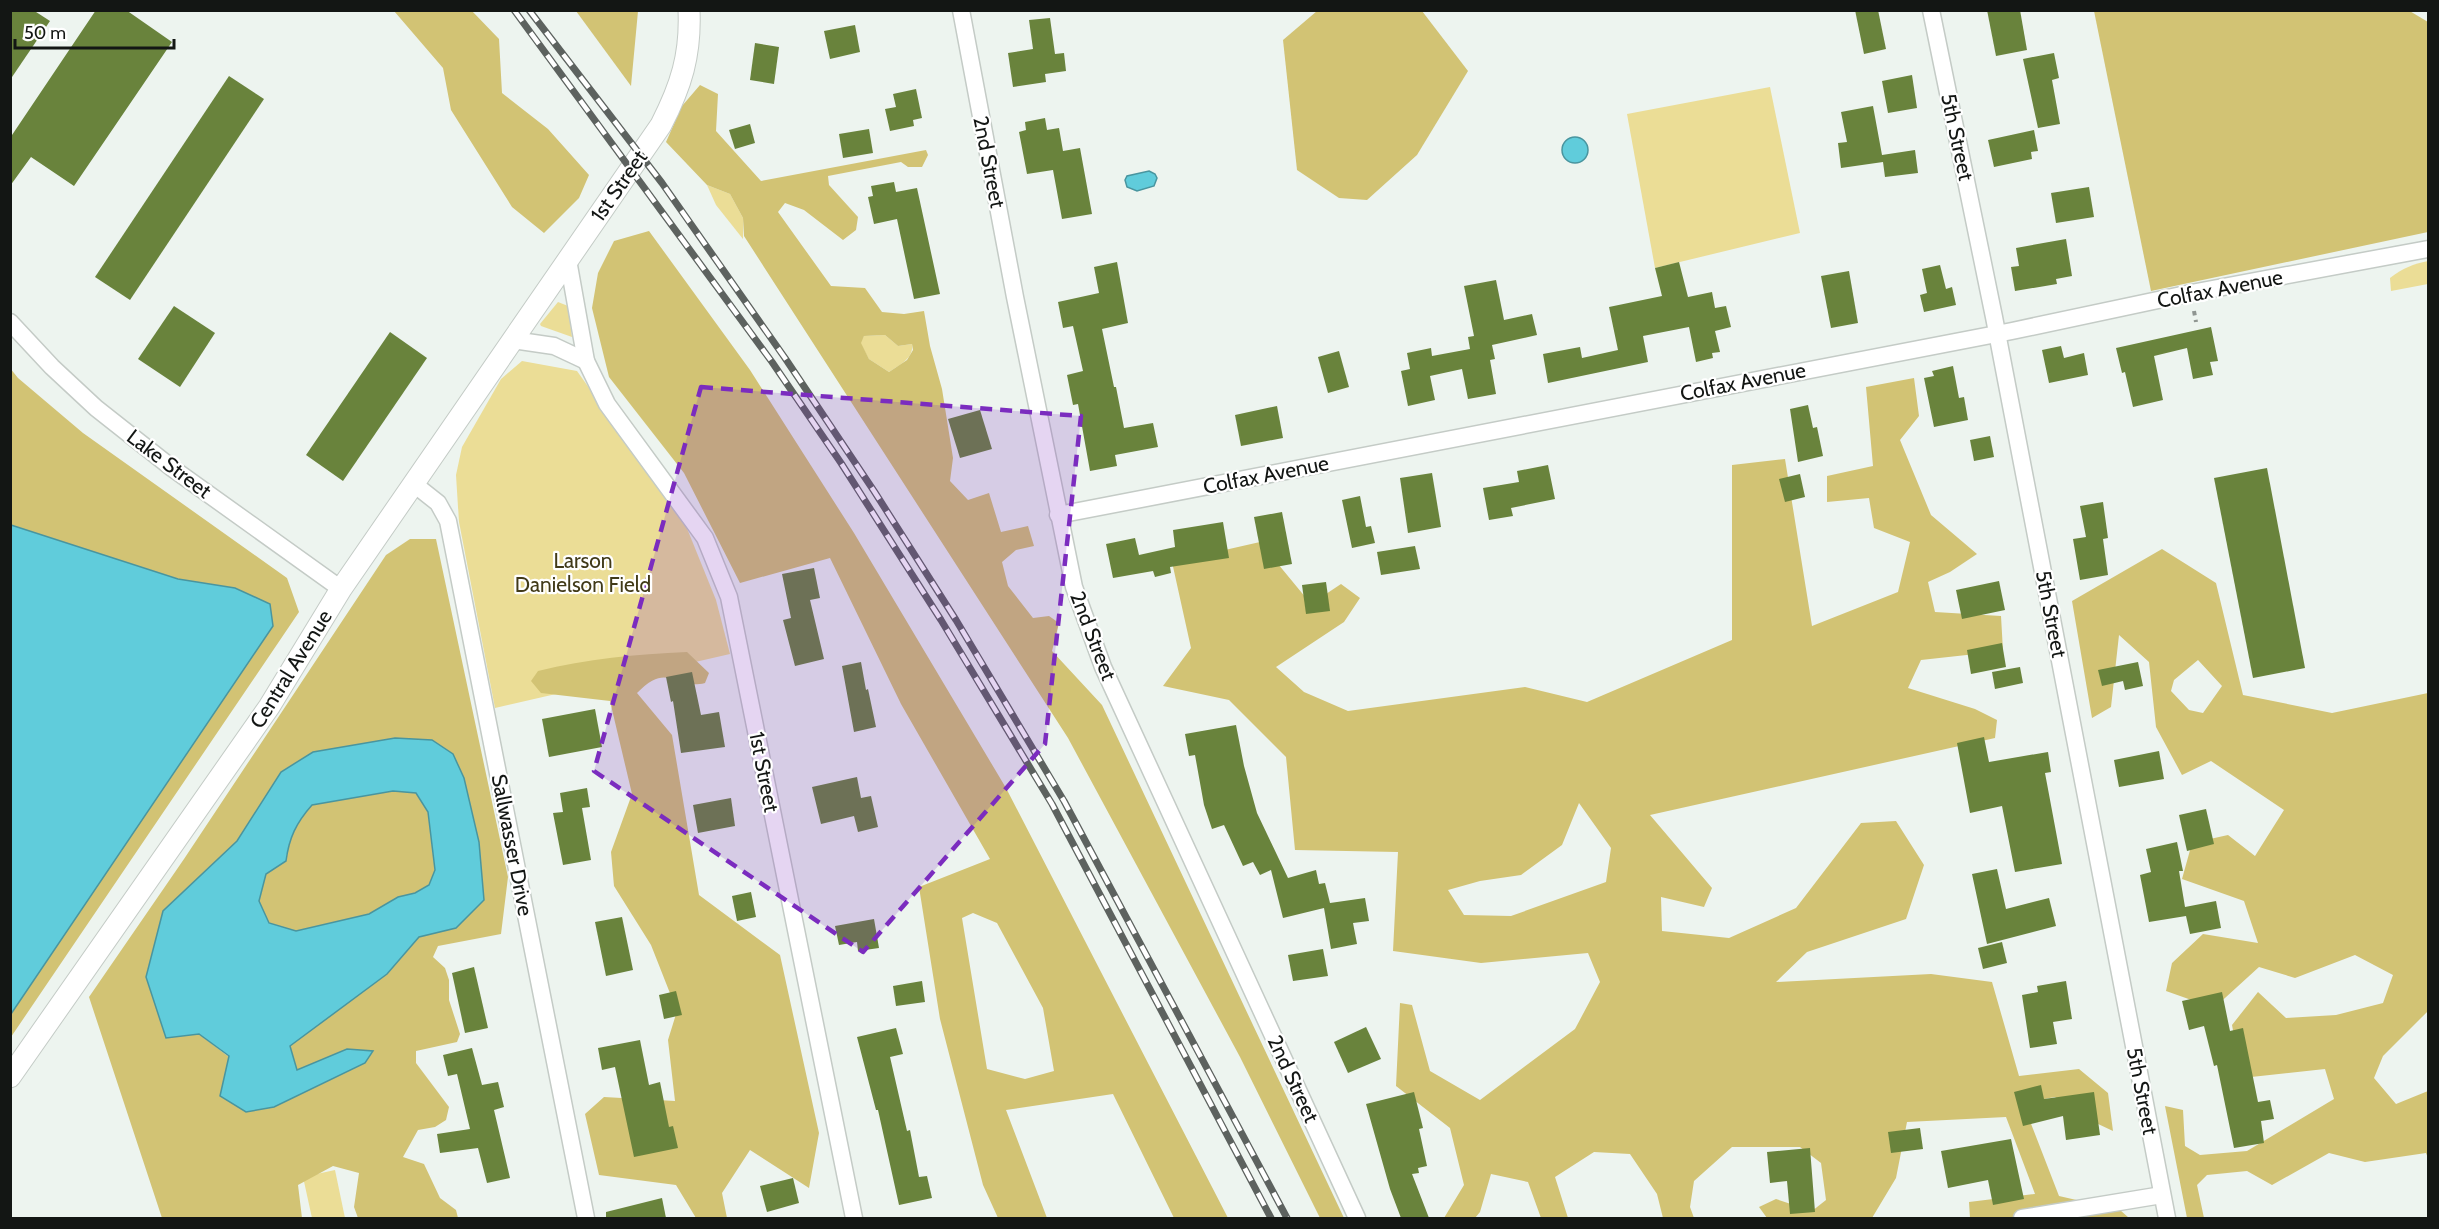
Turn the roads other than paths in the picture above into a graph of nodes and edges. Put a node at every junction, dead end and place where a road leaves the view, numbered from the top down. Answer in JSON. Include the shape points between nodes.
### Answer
{"nodes":[{"id":1,"x":688,"y":10,"type":"edge"},
{"id":2,"x":961,"y":10,"type":"edge"},
{"id":3,"x":1931,"y":10,"type":"edge"},
{"id":4,"x":2428,"y":249,"type":"edge"},
{"id":5,"x":568,"y":260,"type":"junction"},
{"id":6,"x":10,"y":322,"type":"edge"},
{"id":7,"x":1997,"y":333,"type":"junction"},
{"id":8,"x":513,"y":340,"type":"junction"},
{"id":9,"x":586,"y":361,"type":"junction"},
{"id":10,"x":414,"y":484,"type":"junction"},
{"id":11,"x":1058,"y":515,"type":"junction"},
{"id":12,"x":341,"y":589,"type":"junction"},
{"id":13,"x":10,"y":1077,"type":"edge"},
{"id":14,"x":2162,"y":1195,"type":"junction"},
{"id":15,"x":586,"y":1218,"type":"edge"},
{"id":16,"x":854,"y":1218,"type":"edge"},
{"id":17,"x":1358,"y":1218,"type":"edge"},
{"id":18,"x":2022,"y":1218,"type":"edge"},
{"id":19,"x":2167,"y":1218,"type":"edge"}],
"edges":[{"from":1,"to":5,"type":"street","name":"1st Street","via":[[686,63],[677,94],[661,126]]},
{"from":2,"to":11,"type":"street","name":"2nd Street"},
{"from":3,"to":7,"type":"street","name":"5th Street"},
{"from":4,"to":7,"type":"street","name":"Colfax Avenue"},
{"from":5,"to":8,"type":"street","name":"Central Avenue"},
{"from":5,"to":9,"type":"street","name":"1st Street"},
{"from":6,"to":12,"type":"street","name":"Lake Street","via":[[96,408],[172,468]]},
{"from":7,"to":11,"type":"street","name":"Colfax Avenue"},
{"from":7,"to":14,"type":"street","name":"5th Street"},
{"from":8,"to":9,"type":"street","via":[[554,346]]},
{"from":8,"to":10,"type":"street","name":"Central Avenue"},
{"from":9,"to":16,"type":"street","name":"1st Street","via":[[606,404],[705,538],[729,597]]},
{"from":10,"to":12,"type":"street","name":"Central Avenue"},
{"from":10,"to":15,"type":"street","name":"Sallwasser Drive","via":[[438,503],[448,521]]},
{"from":11,"to":17,"type":"street","name":"2nd Street","via":[[1074,587],[1100,658]]},
{"from":12,"to":13,"type":"street","name":"Central Avenue","via":[[269,707]]},
{"from":14,"to":18,"type":"street"},
{"from":14,"to":19,"type":"street","name":"5th Street"}]}
